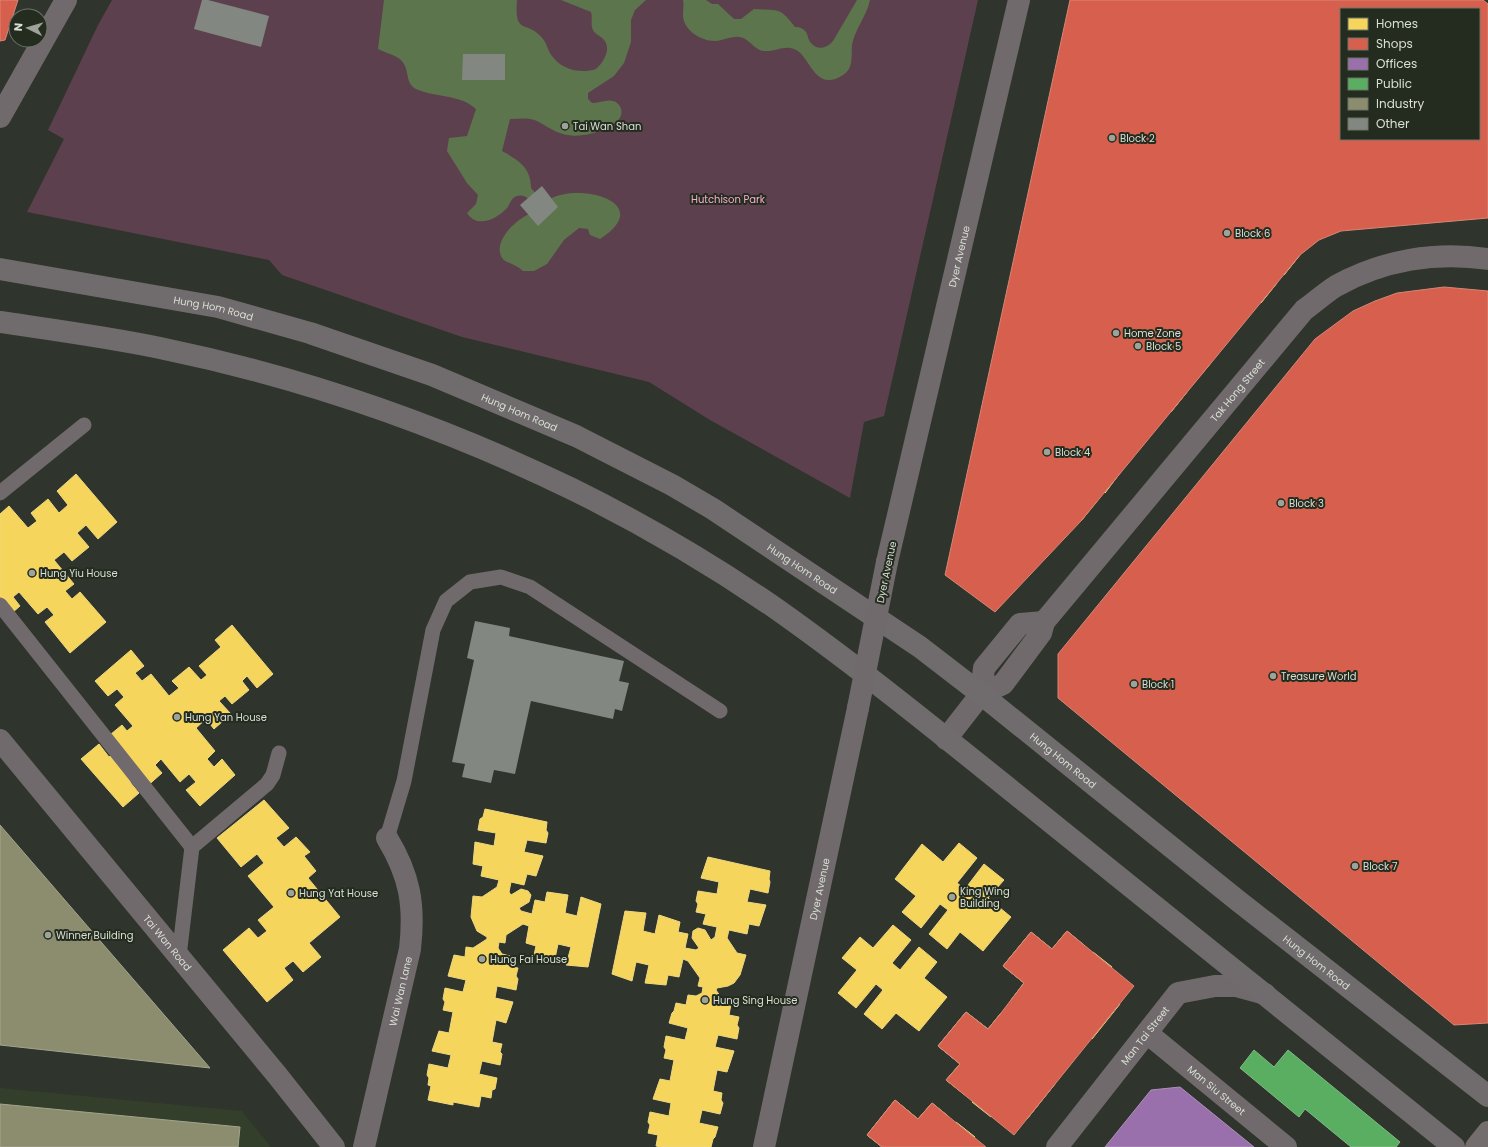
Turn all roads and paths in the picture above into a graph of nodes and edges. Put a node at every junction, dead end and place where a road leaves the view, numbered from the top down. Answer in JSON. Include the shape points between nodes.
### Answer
{"nodes":[{"id":1,"x":66,"y":0,"type":"edge"},
{"id":2,"x":1019,"y":0,"type":"edge"},
{"id":3,"x":0,"y":117,"type":"edge"},
{"id":4,"x":1488,"y":259,"type":"edge"},
{"id":5,"x":0,"y":269,"type":"edge"},
{"id":6,"x":0,"y":322,"type":"edge"},
{"id":7,"x":84,"y":425,"type":"dead end"},
{"id":8,"x":0,"y":493,"type":"edge"},
{"id":9,"x":0,"y":605,"type":"edge"},
{"id":10,"x":981,"y":694,"type":"junction"},
{"id":11,"x":720,"y":711,"type":"dead end"},
{"id":12,"x":946,"y":739,"type":"junction"},
{"id":13,"x":0,"y":740,"type":"edge"},
{"id":14,"x":278,"y":753,"type":"dead end"},
{"id":15,"x":387,"y":838,"type":"joint"},
{"id":16,"x":192,"y":847,"type":"junction"},
{"id":17,"x":179,"y":956,"type":"junction"},
{"id":18,"x":1264,"y":994,"type":"junction"},
{"id":19,"x":1147,"y":1033,"type":"junction"},
{"id":20,"x":1488,"y":1096,"type":"edge"},
{"id":21,"x":1488,"y":1132,"type":"edge"},
{"id":22,"x":334,"y":1147,"type":"edge"},
{"id":23,"x":364,"y":1147,"type":"edge"},
{"id":24,"x":764,"y":1147,"type":"edge"},
{"id":25,"x":1057,"y":1147,"type":"edge"},
{"id":26,"x":1286,"y":1147,"type":"edge"},
{"id":27,"x":1454,"y":1147,"type":"edge"},
{"id":28,"x":1476,"y":1147,"type":"edge"}],
"edges":[{"from":1,"to":3,"type":"street"},
{"from":2,"to":24,"type":"street","name":"Dyer Avenue","bridge":true,"via":[[887,562]]},
{"from":4,"to":10,"type":"street","name":"Tak Hong Street","via":[[1443,255],[1408,259],[1370,270],[1336,287],[1304,310],[1044,622],[1020,624],[984,668]]},
{"from":5,"to":10,"type":"main road","name":"Hung Hom Road","via":[[218,307],[310,333],[432,375],[576,436],[713,509],[920,647]]},
{"from":6,"to":12,"type":"main road","via":[[97,336],[214,360],[356,402],[500,457],[572,489],[619,514],[744,588],[786,616]]},
{"from":7,"to":8,"type":"lane"},
{"from":9,"to":16,"type":"lane"},
{"from":10,"to":12,"type":"street"},
{"from":10,"to":20,"type":"main road","name":"Hung Hom Road","via":[[1237,900]]},
{"from":11,"to":15,"type":"lane","via":[[530,587],[501,577],[470,582],[446,601],[433,630],[404,782]]},
{"from":12,"to":18,"type":"main road"},
{"from":13,"to":17,"type":"street","name":"Tai Wan Road"},
{"from":14,"to":16,"type":"lane","via":[[277,764],[267,784]]},
{"from":15,"to":23,"type":"street","name":"Wai Wan Lane","via":[[408,880],[413,926],[410,949]]},
{"from":16,"to":17,"type":"lane"},
{"from":17,"to":22,"type":"street","name":"Tai Wan Road"},
{"from":18,"to":19,"type":"street","name":"Man Tai Street","via":[[1236,986],[1215,986],[1178,993]]},
{"from":18,"to":27,"type":"main road"},
{"from":19,"to":25,"type":"street","name":"Man Tai Street"},
{"from":19,"to":26,"type":"street","name":"Man Siu Street"},
{"from":21,"to":28,"type":"main road"}]}
